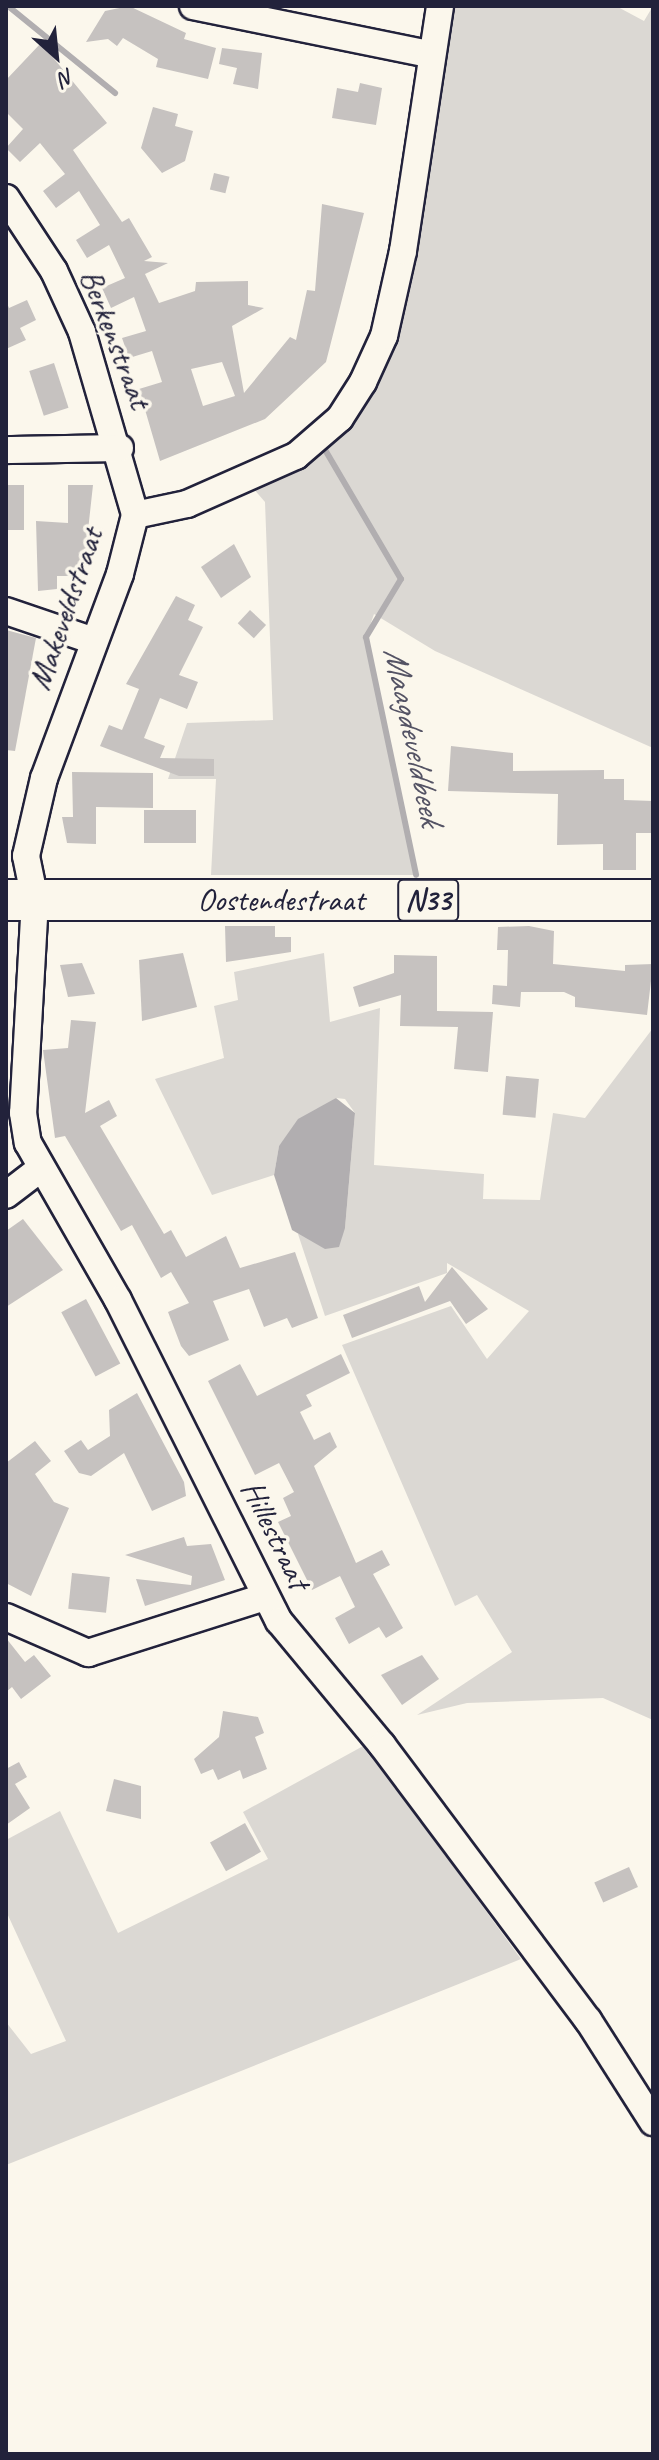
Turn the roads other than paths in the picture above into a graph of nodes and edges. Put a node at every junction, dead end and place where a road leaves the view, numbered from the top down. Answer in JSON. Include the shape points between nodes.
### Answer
{"nodes":[{"id":1,"x":193,"y":6,"type":"edge"},
{"id":2,"x":440,"y":6,"type":"edge"},
{"id":3,"x":428,"y":54,"type":"junction"},
{"id":4,"x":6,"y":198,"type":"edge"},
{"id":5,"x":120,"y":448,"type":"junction"},
{"id":6,"x":6,"y":450,"type":"edge"},
{"id":7,"x":135,"y":515,"type":"junction"},
{"id":8,"x":6,"y":611,"type":"edge"},
{"id":9,"x":91,"y":640,"type":"junction"},
{"id":10,"x":20,"y":900,"type":"edge"},
{"id":11,"x":653,"y":900,"type":"edge"},
{"id":12,"x":40,"y":1169,"type":"junction"},
{"id":13,"x":6,"y":1195,"type":"edge"},
{"id":14,"x":265,"y":1597,"type":"junction"},
{"id":15,"x":6,"y":1617,"type":"edge"},
{"id":16,"x":653,"y":2122,"type":"edge"}],
"edges":[{"from":1,"to":3,"type":"street"},
{"from":2,"to":3,"type":"street","name":"Makeveldstraat"},
{"from":3,"to":7,"type":"street","name":"Makeveldstraat","via":[[403,251],[384,336],[363,382],[340,418],[296,456],[187,504]]},
{"from":4,"to":5,"type":"street","name":"Berkenstraat","via":[[60,283]]},
{"from":5,"to":6,"type":"street"},
{"from":5,"to":7,"type":"street","name":"Berkenstraat"},
{"from":7,"to":9,"type":"street","name":"Makeveldstraat","via":[[120,574]]},
{"from":8,"to":9,"type":"street"},
{"from":9,"to":10,"type":"street","name":"Makeveldstraat","via":[[44,778]]},
{"from":10,"to":11,"type":"main road","name":"Oostendestraat","number":"N33"},
{"from":10,"to":12,"type":"street","name":"Hillestraat","via":[[23,1113]]},
{"from":12,"to":13,"type":"street"},
{"from":12,"to":14,"type":"street","name":"Hillestraat","via":[[118,1300]]},
{"from":14,"to":15,"type":"street","via":[[88,1653]]},
{"from":14,"to":16,"type":"street","name":"Hillestraat","via":[[588,2020]]}]}
